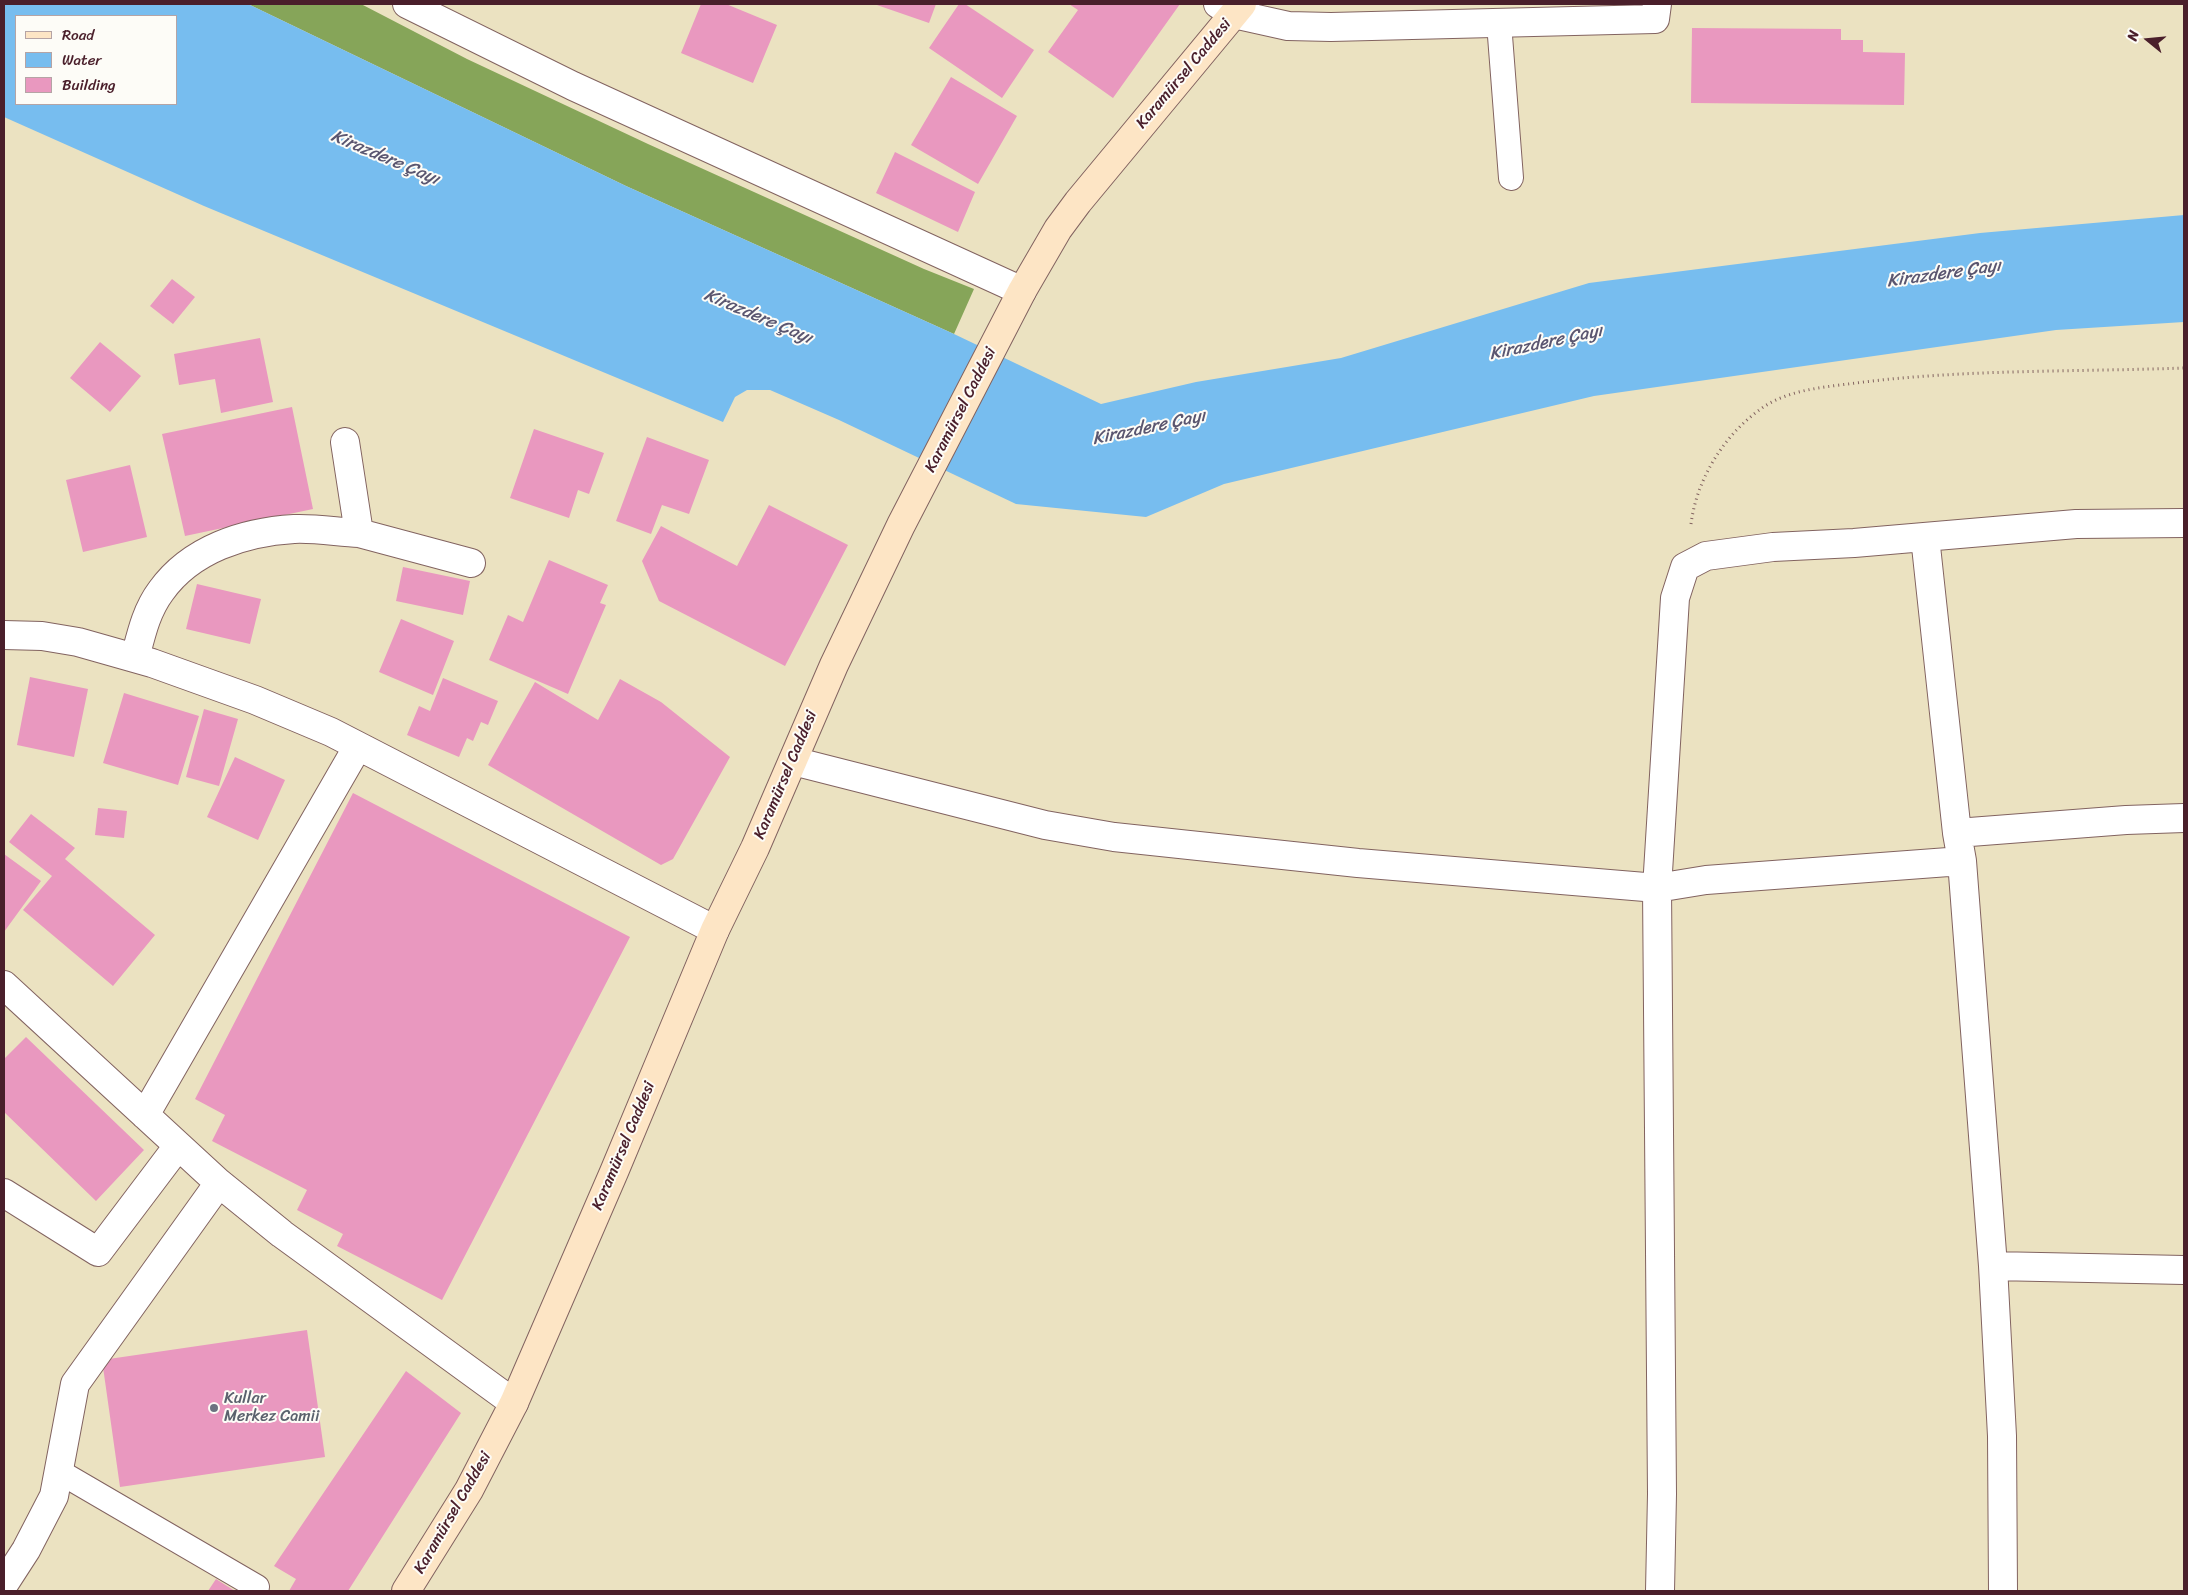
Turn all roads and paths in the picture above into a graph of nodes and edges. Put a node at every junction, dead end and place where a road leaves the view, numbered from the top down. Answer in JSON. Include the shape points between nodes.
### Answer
{"nodes":[{"id":1,"x":407,"y":4,"type":"edge"},
{"id":2,"x":1658,"y":4,"type":"edge"},
{"id":3,"x":1232,"y":7,"type":"edge"},
{"id":4,"x":1499,"y":23,"type":"junction"},
{"id":5,"x":1511,"y":178,"type":"dead end"},
{"id":6,"x":1022,"y":291,"type":"junction"},
{"id":7,"x":2184,"y":368,"type":"edge"},
{"id":8,"x":345,"y":442,"type":"dead end"},
{"id":9,"x":2184,"y":523,"type":"edge"},
{"id":10,"x":359,"y":534,"type":"junction"},
{"id":11,"x":1925,"y":537,"type":"junction"},
{"id":12,"x":471,"y":563,"type":"dead end"},
{"id":13,"x":1685,"y":567,"type":"junction"},
{"id":14,"x":4,"y":635,"type":"edge"},
{"id":15,"x":135,"y":658,"type":"junction"},
{"id":16,"x":358,"y":746,"type":"junction"},
{"id":17,"x":792,"y":761,"type":"junction"},
{"id":18,"x":2184,"y":818,"type":"edge"},
{"id":19,"x":1958,"y":833,"type":"junction"},
{"id":20,"x":1962,"y":861,"type":"junction"},
{"id":21,"x":1657,"y":888,"type":"junction"},
{"id":22,"x":715,"y":930,"type":"junction"},
{"id":23,"x":4,"y":985,"type":"edge"},
{"id":24,"x":145,"y":1115,"type":"junction"},
{"id":25,"x":178,"y":1146,"type":"junction"},
{"id":26,"x":219,"y":1183,"type":"junction"},
{"id":27,"x":4,"y":1193,"type":"edge"},
{"id":28,"x":1993,"y":1266,"type":"junction"},
{"id":29,"x":2184,"y":1270,"type":"edge"},
{"id":30,"x":514,"y":1402,"type":"junction"},
{"id":31,"x":58,"y":1471,"type":"junction"},
{"id":32,"x":4,"y":1584,"type":"edge"},
{"id":33,"x":257,"y":1587,"type":"dead end"},
{"id":34,"x":406,"y":1591,"type":"edge"},
{"id":35,"x":1660,"y":1591,"type":"edge"},
{"id":36,"x":2003,"y":1591,"type":"edge"}],
"edges":[{"from":1,"to":6,"type":"street","via":[[573,86]]},
{"from":2,"to":4,"type":"street","via":[[1654,19]]},
{"from":3,"to":4,"type":"street","via":[[1288,26]]},
{"from":3,"to":6,"type":"main road","name":"Karamürsel Caddesi","via":[[1078,202]]},
{"from":4,"to":5,"type":"lane"},
{"from":6,"to":17,"type":"main road","name":"Karamürsel Caddesi","via":[[901,525]]},
{"from":7,"to":13,"type":"path","via":[[1907,377],[1803,390],[1766,405],[1737,429],[1710,467],[1693,506]]},
{"from":8,"to":10,"type":"street"},
{"from":9,"to":11,"type":"street","via":[[2076,524]]},
{"from":10,"to":12,"type":"street"},
{"from":10,"to":15,"type":"street","via":[[296,529],[252,534],[207,550],[180,569],[160,591],[146,620]]},
{"from":11,"to":13,"type":"street","via":[[1773,547],[1706,556]]},
{"from":11,"to":19,"type":"street"},
{"from":13,"to":21,"type":"street","via":[[1675,598]]},
{"from":14,"to":15,"type":"street","via":[[42,636],[78,642]]},
{"from":15,"to":16,"type":"street","via":[[255,700]]},
{"from":16,"to":22,"type":"street"},
{"from":16,"to":24,"type":"street"},
{"from":17,"to":21,"type":"street","via":[[1045,825],[1114,838],[1358,863]]},
{"from":17,"to":22,"type":"main road","name":"Karamürsel Caddesi"},
{"from":18,"to":19,"type":"street"},
{"from":19,"to":20,"type":"street"},
{"from":20,"to":21,"type":"street","via":[[1706,880]]},
{"from":20,"to":28,"type":"street"},
{"from":21,"to":35,"type":"street"},
{"from":22,"to":30,"type":"main road","name":"Karamürsel Caddesi"},
{"from":23,"to":24,"type":"street"},
{"from":24,"to":25,"type":"street"},
{"from":25,"to":26,"type":"street"},
{"from":25,"to":27,"type":"street","via":[[98,1252]]},
{"from":26,"to":30,"type":"street","via":[[282,1234]]},
{"from":26,"to":31,"type":"street","via":[[75,1384]]},
{"from":28,"to":29,"type":"street"},
{"from":28,"to":36,"type":"street","via":[[2002,1436]]},
{"from":30,"to":34,"type":"main road","name":"Karamürsel Caddesi","via":[[469,1490]]},
{"from":31,"to":32,"type":"street","via":[[54,1496]]},
{"from":31,"to":33,"type":"lane"}]}
